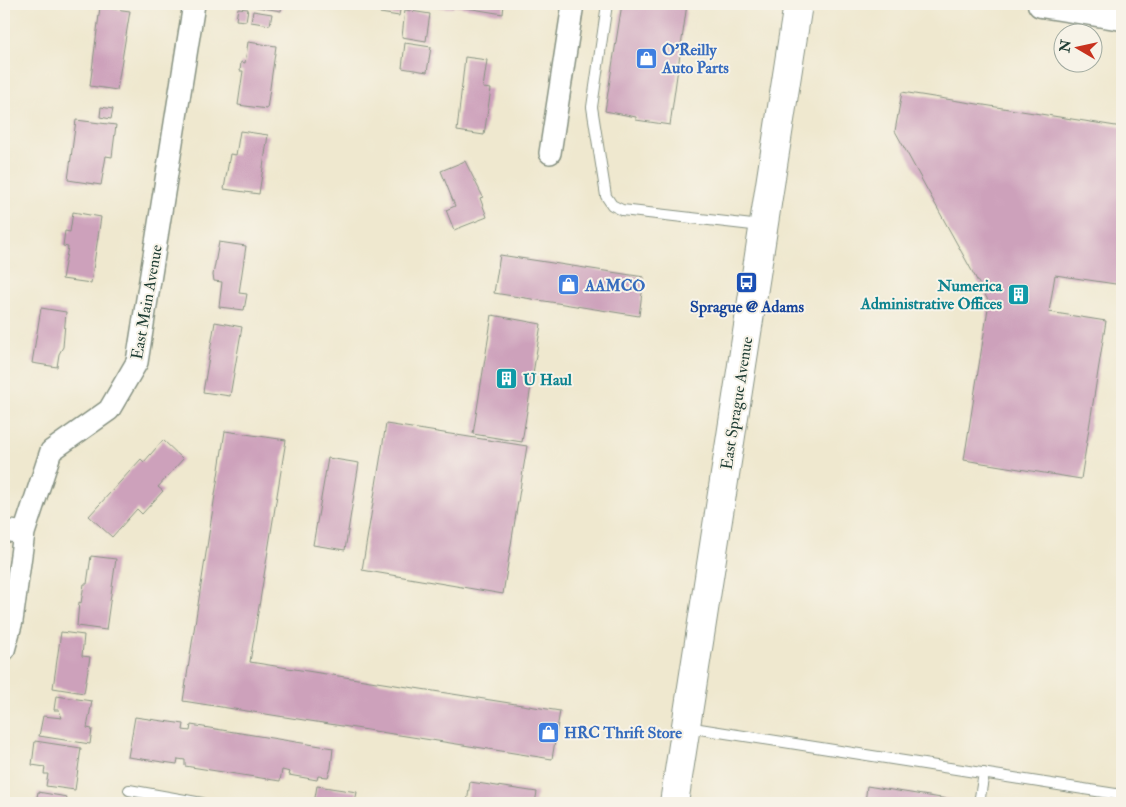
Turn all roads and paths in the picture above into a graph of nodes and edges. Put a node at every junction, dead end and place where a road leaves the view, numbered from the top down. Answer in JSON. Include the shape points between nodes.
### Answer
{"nodes":[{"id":1,"x":194,"y":4,"type":"edge"},
{"id":2,"x":573,"y":4,"type":"edge"},
{"id":3,"x":607,"y":4,"type":"edge"},
{"id":4,"x":798,"y":4,"type":"edge"},
{"id":5,"x":1041,"y":4,"type":"edge"},
{"id":6,"x":1113,"y":12,"type":"edge"},
{"id":7,"x":550,"y":153,"type":"dead end"},
{"id":8,"x":764,"y":227,"type":"junction"},
{"id":9,"x":14,"y":532,"type":"edge"},
{"id":10,"x":4,"y":650,"type":"edge"},
{"id":11,"x":686,"y":727,"type":"junction"},
{"id":12,"x":984,"y":773,"type":"junction"},
{"id":13,"x":129,"y":790,"type":"dead end"},
{"id":14,"x":1122,"y":795,"type":"edge"},
{"id":15,"x":202,"y":803,"type":"edge"},
{"id":16,"x":674,"y":803,"type":"edge"},
{"id":17,"x":979,"y":803,"type":"edge"}],
"edges":[{"from":1,"to":9,"type":"street","name":"East Main Avenue","via":[[137,362],[109,410],[51,451]]},
{"from":2,"to":7,"type":"street"},
{"from":3,"to":8,"type":"lane","via":[[592,107],[606,196],[612,206],[622,210]]},
{"from":4,"to":8,"type":"main road","name":"East Sprague Avenue"},
{"from":5,"to":6,"type":"street"},
{"from":8,"to":11,"type":"main road","name":"East Sprague Avenue"},
{"from":9,"to":10,"type":"street","name":"East Main Avenue","via":[[12,621]]},
{"from":11,"to":12,"type":"lane"},
{"from":11,"to":16,"type":"main road","name":"East Sprague Avenue"},
{"from":12,"to":14,"type":"lane"},
{"from":12,"to":17,"type":"lane"},
{"from":13,"to":15,"type":"lane"}]}
